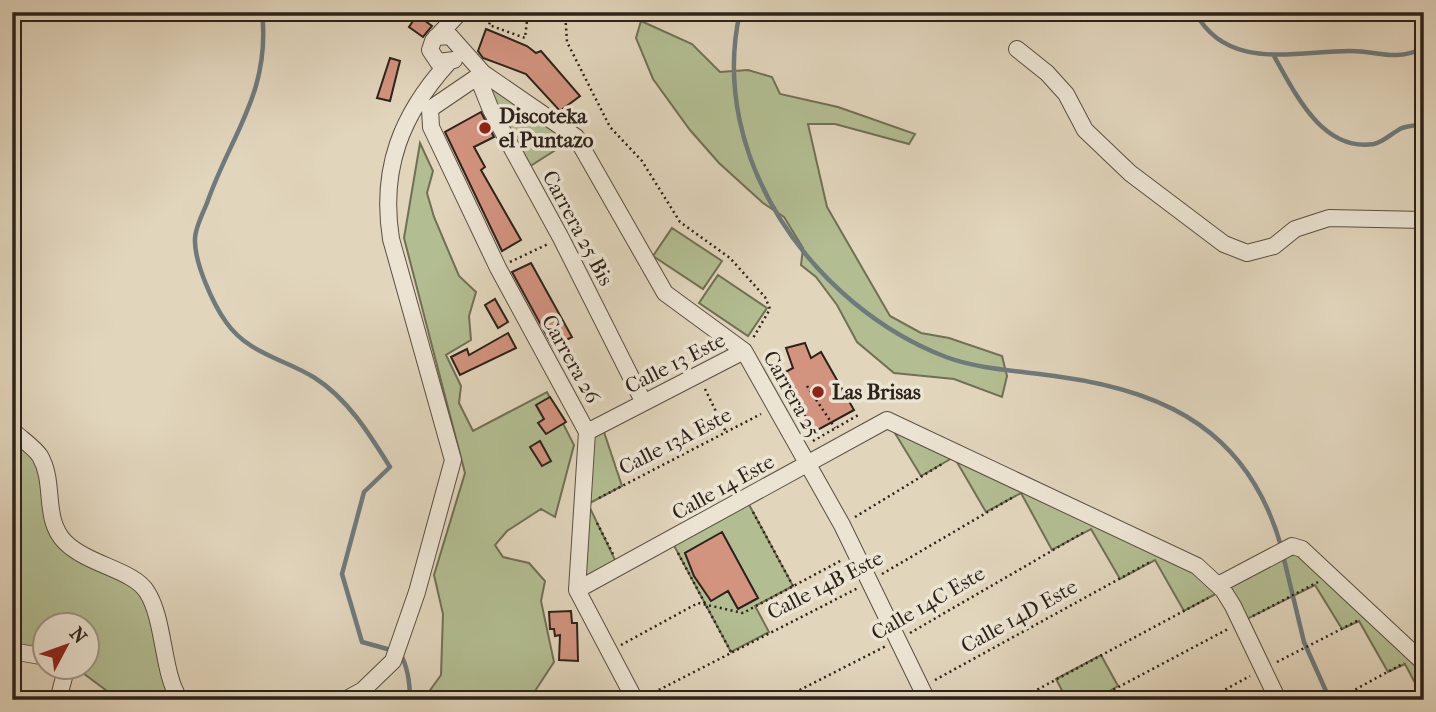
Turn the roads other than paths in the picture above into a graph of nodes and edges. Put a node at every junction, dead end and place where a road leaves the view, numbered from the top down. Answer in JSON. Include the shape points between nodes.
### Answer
{"nodes":[{"id":1,"x":458,"y":14,"type":"edge"},
{"id":2,"x":433,"y":44,"type":"junction"},
{"id":3,"x":1017,"y":49,"type":"dead end"},
{"id":4,"x":454,"y":55,"type":"junction"},
{"id":5,"x":480,"y":71,"type":"junction"},
{"id":6,"x":421,"y":93,"type":"junction"},
{"id":7,"x":1424,"y":220,"type":"edge"},
{"id":8,"x":744,"y":351,"type":"junction"},
{"id":9,"x":643,"y":401,"type":"junction"},
{"id":10,"x":12,"y":430,"type":"edge"},
{"id":11,"x":587,"y":432,"type":"junction"},
{"id":12,"x":807,"y":464,"type":"junction"},
{"id":13,"x":1221,"y":587,"type":"junction"},
{"id":14,"x":577,"y":590,"type":"junction"},
{"id":15,"x":12,"y":651,"type":"edge"},
{"id":16,"x":32,"y":655,"type":"edge"},
{"id":17,"x":1424,"y":663,"type":"edge"},
{"id":18,"x":64,"y":680,"type":"edge"},
{"id":19,"x":924,"y":694,"type":"edge"},
{"id":20,"x":58,"y":700,"type":"edge"},
{"id":21,"x":180,"y":700,"type":"edge"},
{"id":22,"x":345,"y":700,"type":"edge"},
{"id":23,"x":637,"y":700,"type":"edge"},
{"id":24,"x":1278,"y":700,"type":"edge"}],
"edges":[{"from":1,"to":2,"type":"street"},
{"from":1,"to":4,"type":"street"},
{"from":2,"to":4,"type":"street","via":[[434,60]]},
{"from":2,"to":4,"type":"street","via":[[450,36]]},
{"from":2,"to":6,"type":"street"},
{"from":3,"to":7,"type":"street","via":[[1054,80],[1085,130],[1121,164],[1224,244],[1247,254],[1274,246],[1295,229],[1329,218]]},
{"from":4,"to":5,"type":"street","name":"Carrera 25"},
{"from":4,"to":6,"type":"street"},
{"from":5,"to":8,"type":"street","name":"Carrera 25","via":[[576,137],[665,293]]},
{"from":5,"to":9,"type":"street","name":"Carrera 25 Bis","via":[[491,110]]},
{"from":5,"to":11,"type":"street","name":"Carrera 26","via":[[430,109],[431,127],[498,268]]},
{"from":6,"to":22,"type":"street","via":[[401,131],[387,188],[387,213],[453,460],[393,662]]},
{"from":8,"to":9,"type":"street","name":"Calle 13 Este"},
{"from":8,"to":12,"type":"street","name":"Carrera 25"},
{"from":9,"to":11,"type":"street","name":"Calle 13 Este"},
{"from":10,"to":21,"type":"street","via":[[40,456],[52,526],[65,542],[147,591]]},
{"from":11,"to":14,"type":"street","name":"Carrera 26"},
{"from":12,"to":13,"type":"street","name":"Calle 14 Este","via":[[887,420],[1196,566]]},
{"from":12,"to":14,"type":"street","name":"Calle 14 Este"},
{"from":12,"to":19,"type":"street","name":"Carrera 25","via":[[842,525]]},
{"from":13,"to":17,"type":"street","via":[[1292,546]]},
{"from":13,"to":24,"type":"street"},
{"from":14,"to":23,"type":"street"},
{"from":15,"to":16,"type":"street"},
{"from":18,"to":20,"type":"street"}]}
